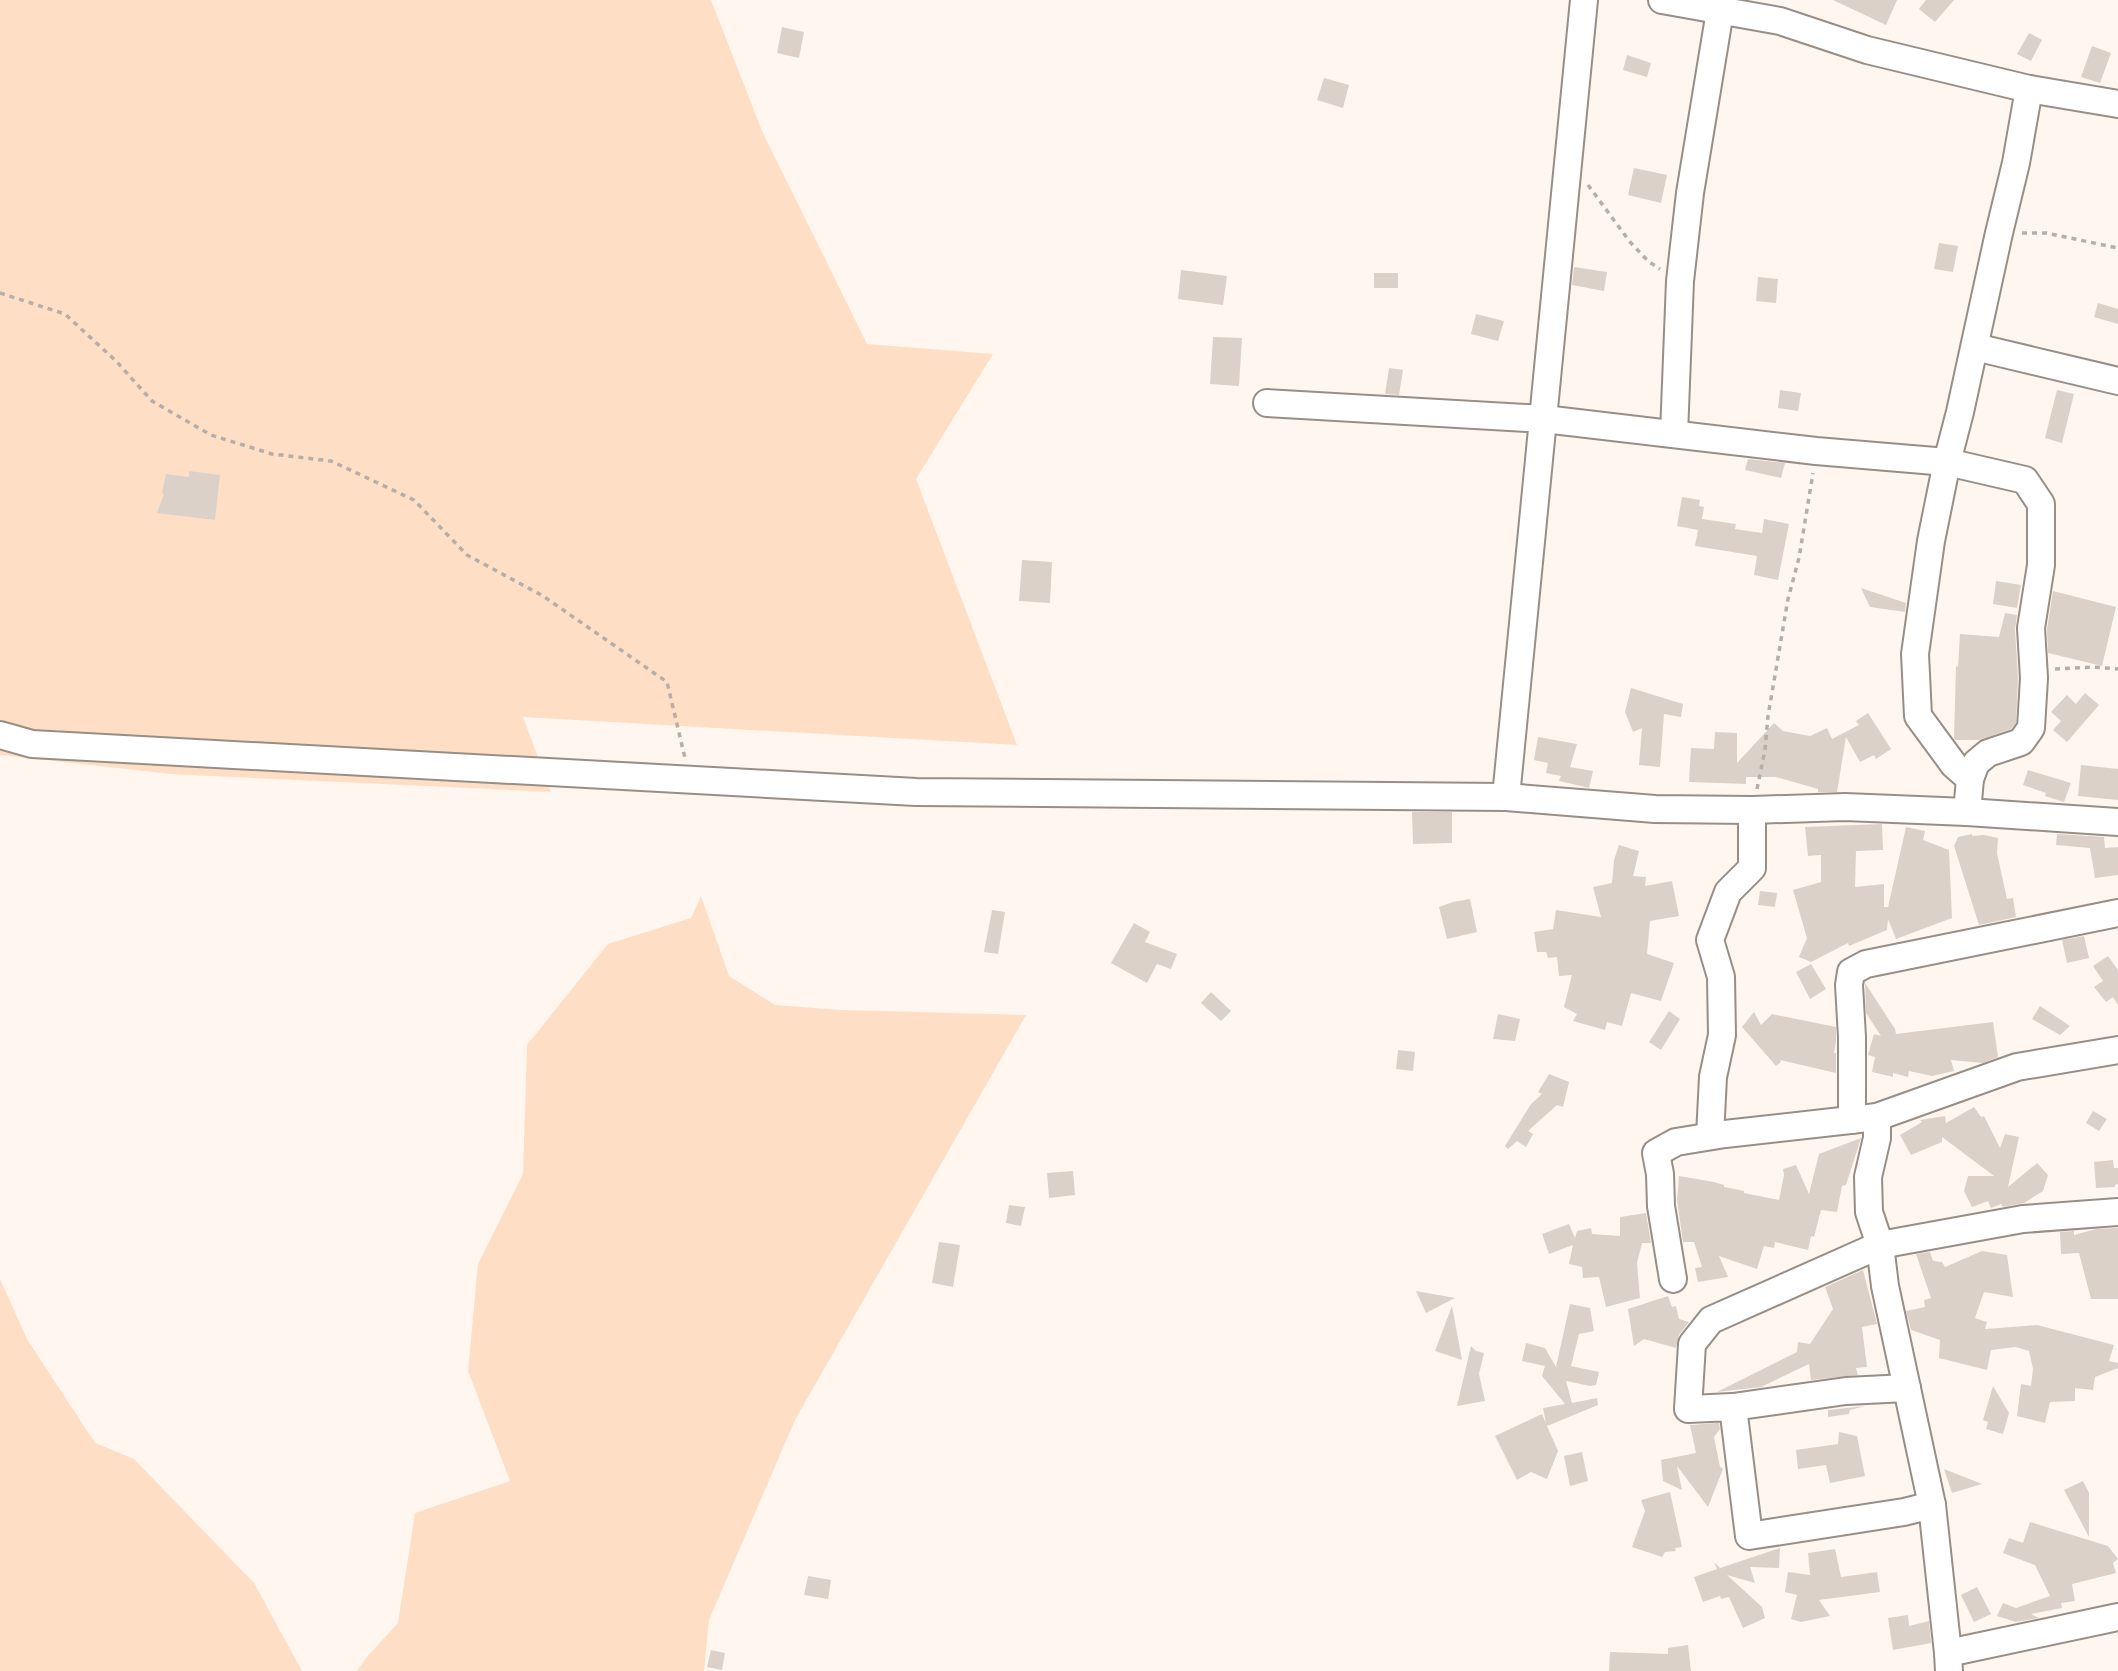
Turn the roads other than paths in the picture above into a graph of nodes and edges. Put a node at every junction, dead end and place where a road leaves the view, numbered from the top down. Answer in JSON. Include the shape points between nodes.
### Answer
{"nodes":[{"id":1,"x":1584,"y":0,"type":"edge"},
{"id":2,"x":1662,"y":0,"type":"edge"},
{"id":3,"x":1720,"y":11,"type":"junction"},
{"id":4,"x":2029,"y":89,"type":"junction"},
{"id":5,"x":2118,"y":104,"type":"edge"},
{"id":6,"x":1975,"y":347,"type":"junction"},
{"id":7,"x":2118,"y":381,"type":"edge"},
{"id":8,"x":1267,"y":403,"type":"dead end"},
{"id":9,"x":1544,"y":419,"type":"junction"},
{"id":10,"x":1674,"y":434,"type":"junction"},
{"id":11,"x":1947,"y":462,"type":"junction"},
{"id":12,"x":0,"y":735,"type":"edge"},
{"id":13,"x":1970,"y":779,"type":"junction"},
{"id":14,"x":1506,"y":797,"type":"junction"},
{"id":15,"x":1752,"y":810,"type":"junction"},
{"id":16,"x":1967,"y":812,"type":"junction"},
{"id":17,"x":2118,"y":822,"type":"edge"},
{"id":18,"x":2118,"y":913,"type":"edge"},
{"id":19,"x":2118,"y":1050,"type":"edge"},
{"id":20,"x":1864,"y":1118,"type":"junction"},
{"id":21,"x":1710,"y":1136,"type":"junction"},
{"id":22,"x":2118,"y":1212,"type":"edge"},
{"id":23,"x":1880,"y":1245,"type":"junction"},
{"id":24,"x":1673,"y":1279,"type":"dead end"},
{"id":25,"x":1908,"y":1388,"type":"junction"},
{"id":26,"x":1733,"y":1407,"type":"junction"},
{"id":27,"x":1932,"y":1505,"type":"junction"},
{"id":28,"x":2118,"y":1617,"type":"edge"},
{"id":29,"x":1949,"y":1662,"type":"edge"}],
"edges":[{"from":1,"to":9,"type":"street"},
{"from":2,"to":3,"type":"street"},
{"from":3,"to":4,"type":"street","via":[[1780,21],[1867,50]]},
{"from":3,"to":10,"type":"street","via":[[1680,281]]},
{"from":4,"to":5,"type":"street"},
{"from":4,"to":6,"type":"street"},
{"from":6,"to":7,"type":"street"},
{"from":6,"to":11,"type":"street"},
{"from":8,"to":9,"type":"street"},
{"from":9,"to":10,"type":"street"},
{"from":9,"to":14,"type":"street"},
{"from":10,"to":11,"type":"street"},
{"from":11,"to":13,"type":"street","via":[[1915,654],[1918,716]]},
{"from":11,"to":13,"type":"street","via":[[2025,480],[2041,504],[2042,565],[2031,628],[2031,728],[2021,742],[1987,753],[1976,762]]},
{"from":12,"to":14,"type":"street","via":[[32,744],[916,792]]},
{"from":13,"to":16,"type":"street"},
{"from":14,"to":15,"type":"street","via":[[1655,809]]},
{"from":15,"to":16,"type":"street","via":[[1845,807]]},
{"from":15,"to":21,"type":"street","via":[[1752,868],[1728,892],[1710,940],[1721,977],[1722,1035],[1713,1077]]},
{"from":16,"to":17,"type":"street"},
{"from":18,"to":20,"type":"street","via":[[1866,964],[1852,972],[1852,1037]]},
{"from":19,"to":20,"type":"street","via":[[2017,1067]]},
{"from":20,"to":21,"type":"street"},
{"from":20,"to":23,"type":"street","via":[[1877,1138],[1868,1177],[1869,1212]]},
{"from":21,"to":24,"type":"street","via":[[1676,1142],[1656,1153]]},
{"from":22,"to":23,"type":"street","via":[[2023,1219]]},
{"from":23,"to":25,"type":"street"},
{"from":23,"to":26,"type":"street","via":[[1711,1320],[1692,1344],[1688,1409]]},
{"from":25,"to":26,"type":"street","via":[[1846,1391]]},
{"from":25,"to":27,"type":"street"},
{"from":26,"to":27,"type":"street","via":[[1749,1536]]},
{"from":27,"to":29,"type":"street"},
{"from":28,"to":29,"type":"street"}]}
